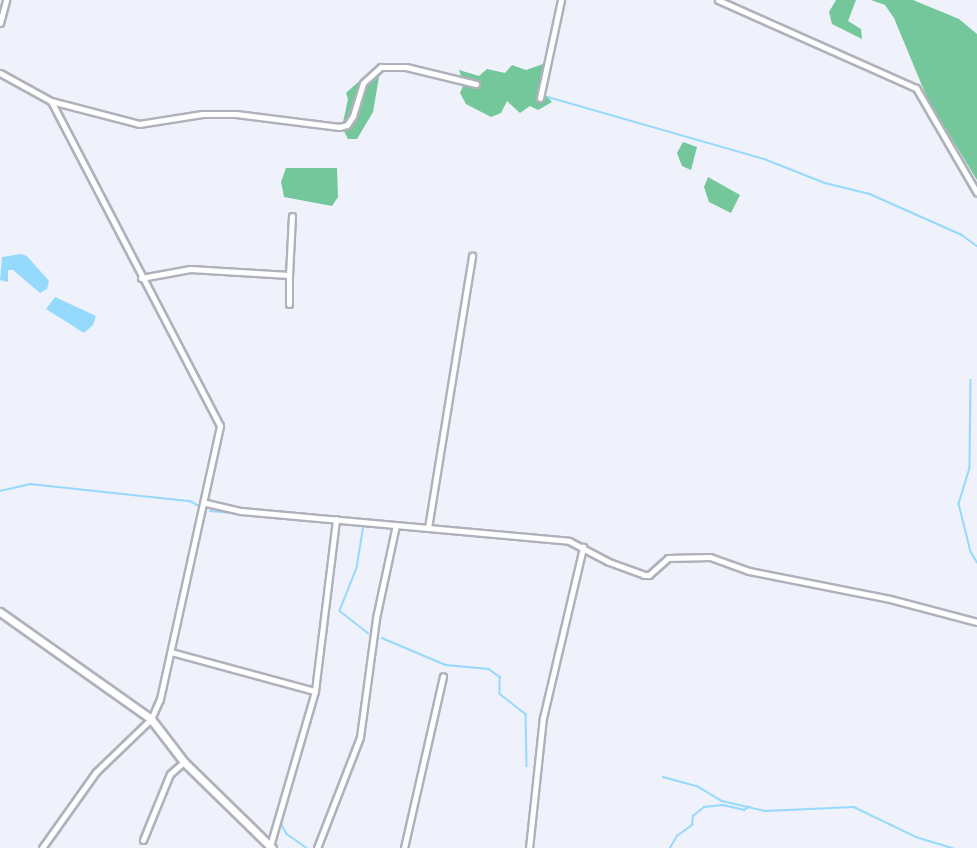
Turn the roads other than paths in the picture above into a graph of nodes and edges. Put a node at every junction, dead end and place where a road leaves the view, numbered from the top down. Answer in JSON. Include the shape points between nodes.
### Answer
{"nodes":[{"id":1,"x":6,"y":0,"type":"edge"},
{"id":2,"x":561,"y":0,"type":"edge"},
{"id":3,"x":718,"y":0,"type":"edge"},
{"id":4,"x":0,"y":23,"type":"edge"},
{"id":5,"x":0,"y":73,"type":"edge"},
{"id":6,"x":476,"y":84,"type":"dead end"},
{"id":7,"x":540,"y":98,"type":"dead end"},
{"id":8,"x":51,"y":101,"type":"junction"},
{"id":9,"x":977,"y":193,"type":"edge"},
{"id":10,"x":292,"y":216,"type":"dead end"},
{"id":11,"x":472,"y":256,"type":"dead end"},
{"id":12,"x":289,"y":275,"type":"junction"},
{"id":13,"x":141,"y":278,"type":"junction"},
{"id":14,"x":290,"y":304,"type":"dead end"},
{"id":15,"x":206,"y":503,"type":"junction"},
{"id":16,"x":336,"y":519,"type":"junction"},
{"id":17,"x":396,"y":525,"type":"junction"},
{"id":18,"x":428,"y":528,"type":"junction"},
{"id":19,"x":583,"y":547,"type":"junction"},
{"id":20,"x":0,"y":612,"type":"edge"},
{"id":21,"x":977,"y":622,"type":"edge"},
{"id":22,"x":171,"y":652,"type":"junction"},
{"id":23,"x":443,"y":676,"type":"dead end"},
{"id":24,"x":315,"y":691,"type":"junction"},
{"id":25,"x":151,"y":719,"type":"junction"},
{"id":26,"x":184,"y":762,"type":"junction"},
{"id":27,"x":143,"y":840,"type":"dead end"},
{"id":28,"x":271,"y":847,"type":"edge"},
{"id":29,"x":42,"y":848,"type":"edge"},
{"id":30,"x":317,"y":848,"type":"edge"},
{"id":31,"x":404,"y":848,"type":"edge"},
{"id":32,"x":529,"y":848,"type":"edge"}],
"edges":[{"from":1,"to":4,"type":"street"},
{"from":2,"to":7,"type":"street"},
{"from":3,"to":9,"type":"street","via":[[916,88]]},
{"from":5,"to":8,"type":"street"},
{"from":6,"to":8,"type":"street","via":[[420,70],[381,67],[363,83],[353,117],[347,125],[339,127],[236,114],[202,114],[139,124]]},
{"from":8,"to":13,"type":"street"},
{"from":10,"to":12,"type":"street"},
{"from":11,"to":18,"type":"street"},
{"from":12,"to":13,"type":"street","via":[[190,269]]},
{"from":12,"to":14,"type":"street"},
{"from":13,"to":15,"type":"street","via":[[220,426]]},
{"from":15,"to":16,"type":"street","via":[[241,511]]},
{"from":15,"to":22,"type":"street"},
{"from":16,"to":17,"type":"street"},
{"from":16,"to":24,"type":"street"},
{"from":17,"to":18,"type":"street"},
{"from":17,"to":30,"type":"street","via":[[376,618],[360,737]]},
{"from":18,"to":19,"type":"street","via":[[569,541]]},
{"from":19,"to":21,"type":"street","via":[[644,575],[654,572],[668,558],[710,558],[749,571],[890,599]]},
{"from":19,"to":32,"type":"street","via":[[543,718]]},
{"from":20,"to":25,"type":"street"},
{"from":22,"to":24,"type":"street"},
{"from":22,"to":25,"type":"street"},
{"from":23,"to":31,"type":"street"},
{"from":24,"to":28,"type":"street"},
{"from":25,"to":26,"type":"street"},
{"from":25,"to":29,"type":"street","via":[[96,772]]},
{"from":26,"to":27,"type":"street","via":[[165,783]]},
{"from":26,"to":28,"type":"street"}]}
